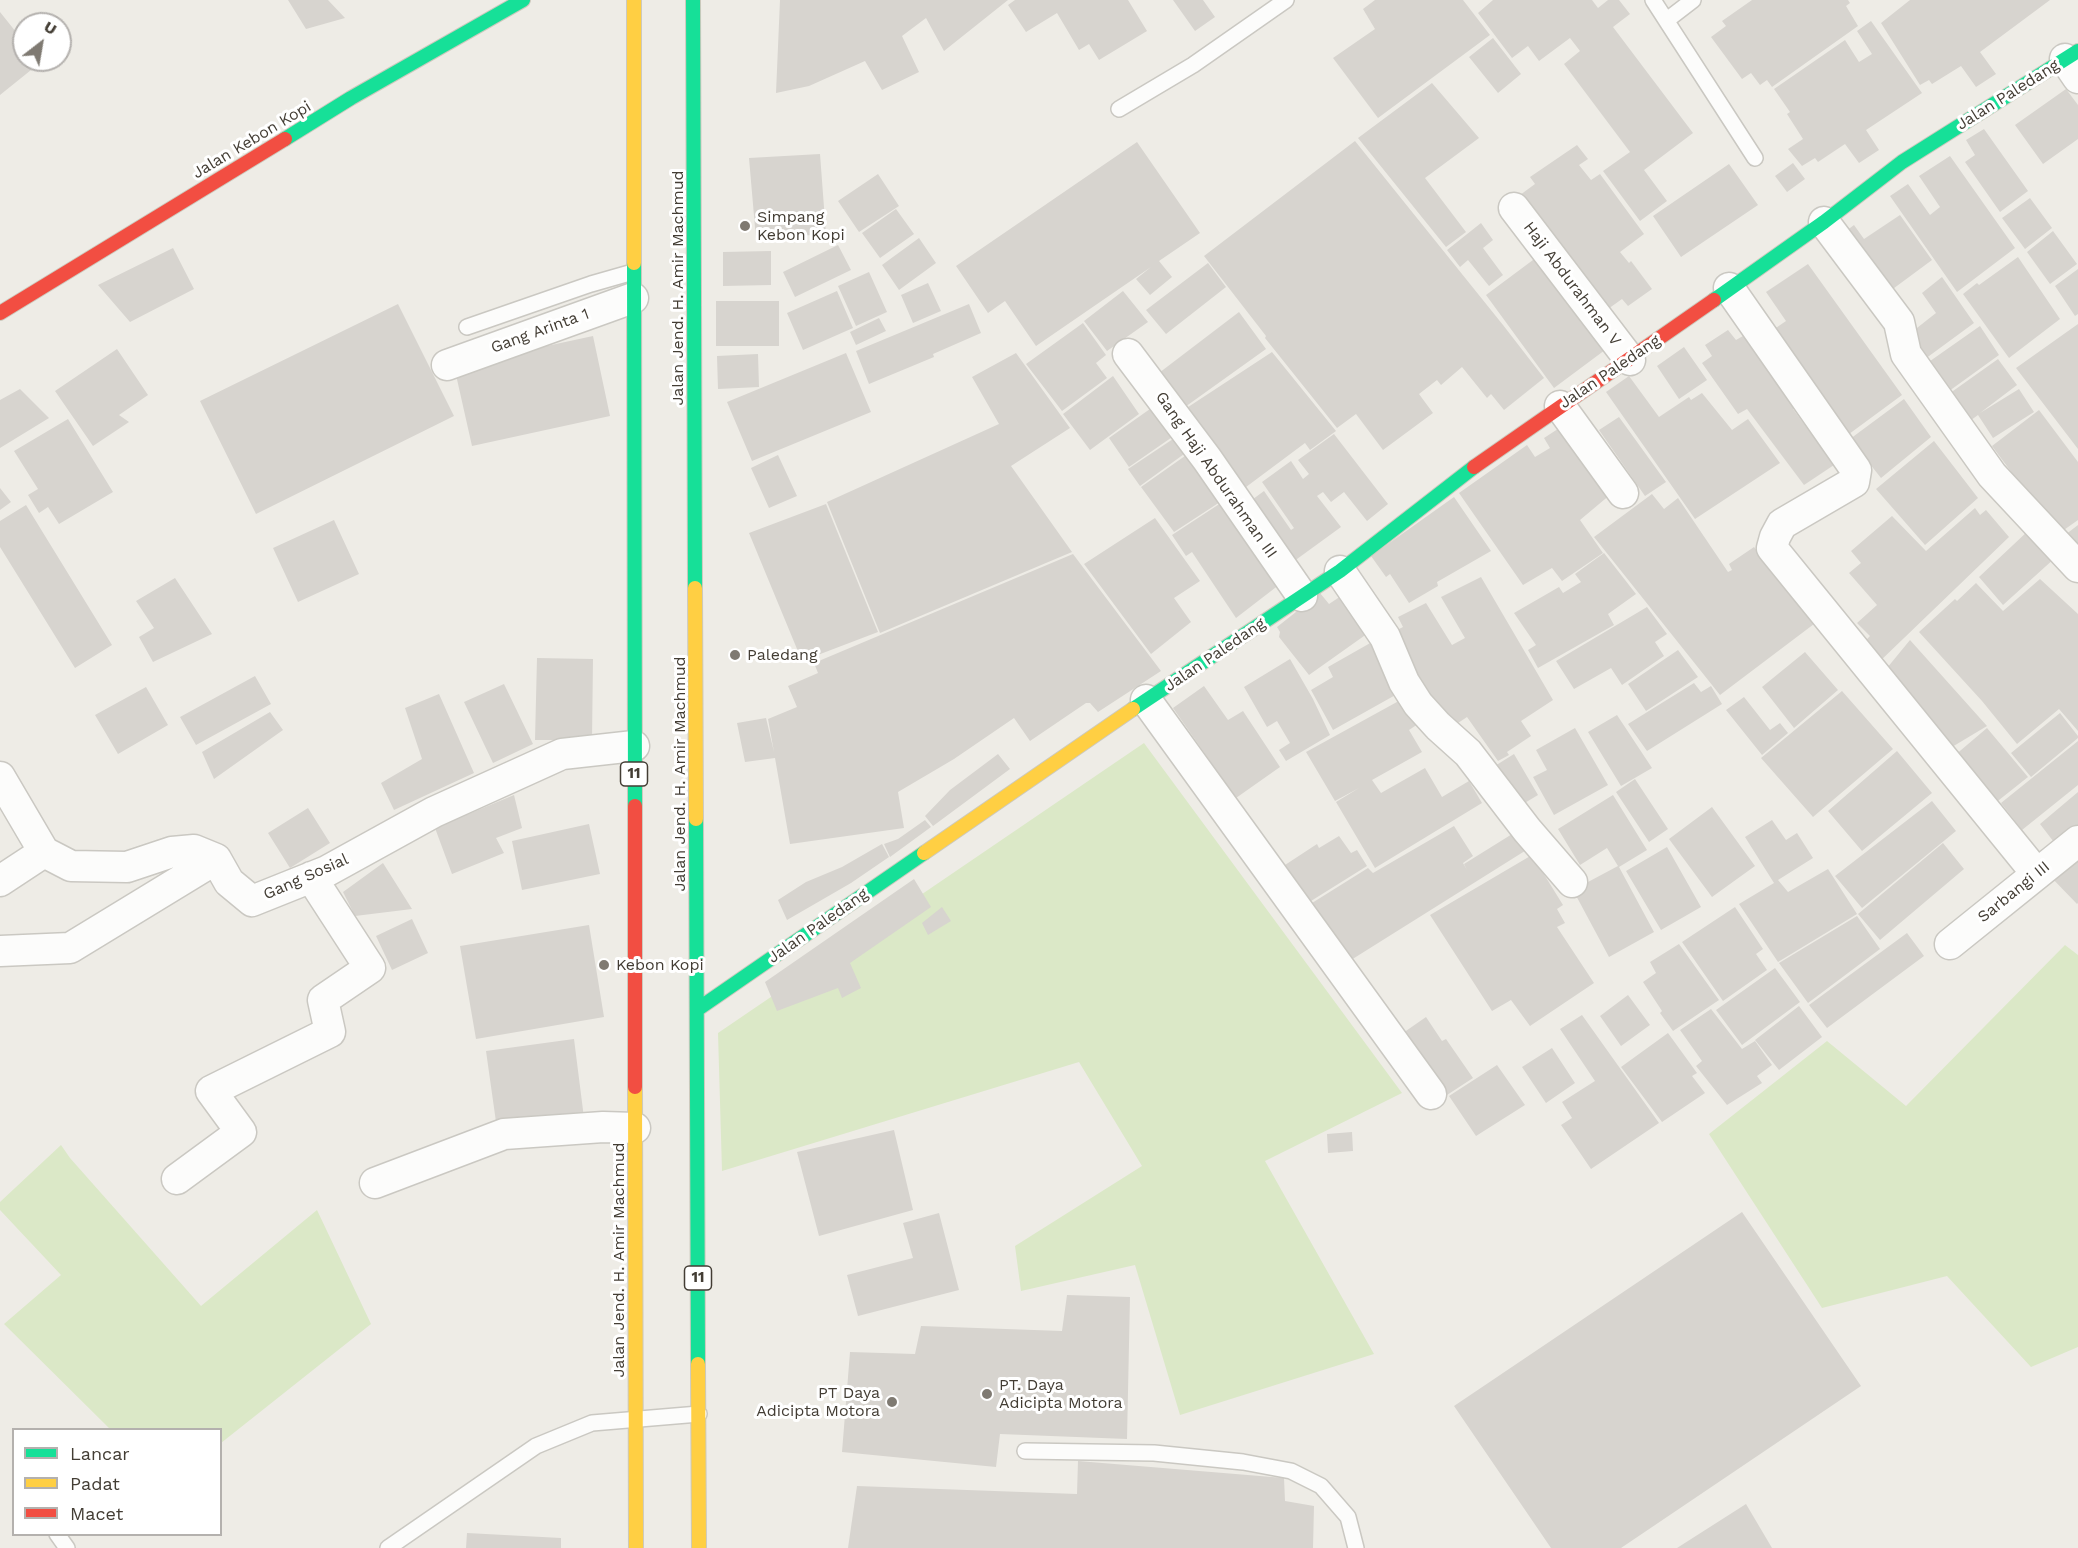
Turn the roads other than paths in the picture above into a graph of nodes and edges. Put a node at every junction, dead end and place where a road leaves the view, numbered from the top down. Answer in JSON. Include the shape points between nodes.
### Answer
{"nodes":[{"id":1,"x":523,"y":0,"type":"edge"},
{"id":2,"x":634,"y":0,"type":"edge"},
{"id":3,"x":693,"y":0,"type":"edge"},
{"id":4,"x":1286,"y":0,"type":"edge"},
{"id":5,"x":1653,"y":0,"type":"edge"},
{"id":6,"x":1693,"y":0,"type":"edge"},
{"id":7,"x":1667,"y":20,"type":"junction"},
{"id":8,"x":2074,"y":63,"type":"edge"},
{"id":9,"x":1119,"y":109,"type":"dead end"},
{"id":10,"x":1755,"y":158,"type":"dead end"},
{"id":11,"x":1514,"y":208,"type":"dead end"},
{"id":12,"x":1824,"y":222,"type":"junction"},
{"id":13,"x":633,"y":285,"type":"junction"},
{"id":14,"x":1729,"y":288,"type":"junction"},
{"id":15,"x":0,"y":313,"type":"edge"},
{"id":16,"x":467,"y":327,"type":"dead end"},
{"id":17,"x":1128,"y":354,"type":"dead end"},
{"id":18,"x":1630,"y":360,"type":"junction"},
{"id":19,"x":447,"y":365,"type":"dead end"},
{"id":20,"x":1560,"y":406,"type":"junction"},
{"id":21,"x":1623,"y":493,"type":"dead end"},
{"id":22,"x":2078,"y":567,"type":"edge"},
{"id":23,"x":1340,"y":571,"type":"junction"},
{"id":24,"x":1302,"y":597,"type":"junction"},
{"id":25,"x":1146,"y":700,"type":"junction"},
{"id":26,"x":634,"y":746,"type":"junction"},
{"id":27,"x":0,"y":777,"type":"edge"},
{"id":28,"x":2078,"y":841,"type":"edge"},
{"id":29,"x":44,"y":852,"type":"junction"},
{"id":30,"x":216,"y":859,"type":"junction"},
{"id":31,"x":2037,"y":874,"type":"junction"},
{"id":32,"x":311,"y":877,"type":"junction"},
{"id":33,"x":0,"y":880,"type":"edge"},
{"id":34,"x":1572,"y":882,"type":"dead end"},
{"id":35,"x":1950,"y":944,"type":"dead end"},
{"id":36,"x":0,"y":951,"type":"edge"},
{"id":37,"x":698,"y":1008,"type":"junction"},
{"id":38,"x":1431,"y":1094,"type":"dead end"},
{"id":39,"x":635,"y":1128,"type":"junction"},
{"id":40,"x":177,"y":1179,"type":"dead end"},
{"id":41,"x":375,"y":1184,"type":"dead end"},
{"id":42,"x":699,"y":1414,"type":"junction"},
{"id":43,"x":636,"y":1418,"type":"junction"},
{"id":44,"x":1025,"y":1450,"type":"dead end"},
{"id":45,"x":388,"y":1548,"type":"edge"},
{"id":46,"x":636,"y":1548,"type":"edge"},
{"id":47,"x":699,"y":1548,"type":"edge"},
{"id":48,"x":1356,"y":1548,"type":"edge"}],
"edges":[{"from":1,"to":15,"type":"main road","name":"Jalan Kebon Kopi","via":[[351,98]]},
{"from":2,"to":13,"type":"main road","name":"Jalan Jend. H. Amir Machmud","number":"11"},
{"from":3,"to":37,"type":"main road","name":"Jalan Jend. H. Amir Machmud","number":"11"},
{"from":4,"to":9,"type":"lane","via":[[1193,65]]},
{"from":5,"to":7,"type":"lane"},
{"from":6,"to":7,"type":"lane"},
{"from":7,"to":10,"type":"lane"},
{"from":8,"to":12,"type":"main road","name":"Jalan Paledang","via":[[1902,162]]},
{"from":11,"to":18,"type":"street","name":"Haji Abdurahman V"},
{"from":12,"to":14,"type":"main road","name":"Jalan Paledang"},
{"from":12,"to":22,"type":"street","via":[[1899,322],[1906,354],[1992,475]]},
{"from":13,"to":16,"type":"lane","via":[[591,284]]},
{"from":13,"to":19,"type":"street","name":"Gang Arinta 1"},
{"from":13,"to":26,"type":"main road","name":"Jalan Jend. H. Amir Machmud","number":"11"},
{"from":14,"to":18,"type":"main road","name":"Jalan Paledang"},
{"from":14,"to":31,"type":"street","via":[[1856,470],[1854,482],[1782,524],[1772,548]]},
{"from":17,"to":24,"type":"street","name":"Gang Haji Abdurahman III","via":[[1207,459]]},
{"from":18,"to":20,"type":"main road","name":"Jalan Paledang"},
{"from":20,"to":21,"type":"street"},
{"from":20,"to":23,"type":"main road","name":"Jalan Paledang","via":[[1487,457]]},
{"from":23,"to":24,"type":"main road","name":"Jalan Paledang"},
{"from":23,"to":34,"type":"street","via":[[1385,637],[1418,704],[1468,753]]},
{"from":24,"to":25,"type":"main road","name":"Jalan Paledang"},
{"from":25,"to":37,"type":"main road","name":"Jalan Paledang"},
{"from":25,"to":38,"type":"street","name":"Jalan Paledang"},
{"from":26,"to":32,"type":"street","name":"Gang Sosial","via":[[562,754],[434,812]]},
{"from":26,"to":39,"type":"main road","name":"Jalan Jend. H. Amir Machmud","number":"11"},
{"from":27,"to":29,"type":"street"},
{"from":28,"to":31,"type":"street","name":"Sarbangi III"},
{"from":29,"to":30,"type":"street","via":[[71,866],[127,867],[172,852],[194,850]]},
{"from":29,"to":33,"type":"street"},
{"from":30,"to":32,"type":"street","name":"Gang Sosial","via":[[228,882],[252,901]]},
{"from":30,"to":36,"type":"street","via":[[70,948]]},
{"from":31,"to":35,"type":"street","name":"Sarbangi III"},
{"from":32,"to":40,"type":"street","via":[[370,968],[323,1000],[330,1032],[211,1091],[241,1132]]},
{"from":37,"to":42,"type":"main road","name":"Jalan Jend. H. Amir Machmud","number":"11"},
{"from":39,"to":41,"type":"street","via":[[504,1134]]},
{"from":39,"to":43,"type":"main road","name":"Jalan Jend. H. Amir Machmud","number":"11"},
{"from":42,"to":43,"type":"lane"},
{"from":42,"to":47,"type":"main road","name":"Jalan Jend. H. Amir Machmud","number":"11"},
{"from":43,"to":45,"type":"lane","via":[[592,1423],[536,1446]]},
{"from":43,"to":46,"type":"main road","name":"Jalan Jend. H. Amir Machmud","number":"11"},
{"from":44,"to":48,"type":"lane","via":[[1154,1453],[1243,1462],[1291,1472],[1321,1486],[1348,1517]]}]}
